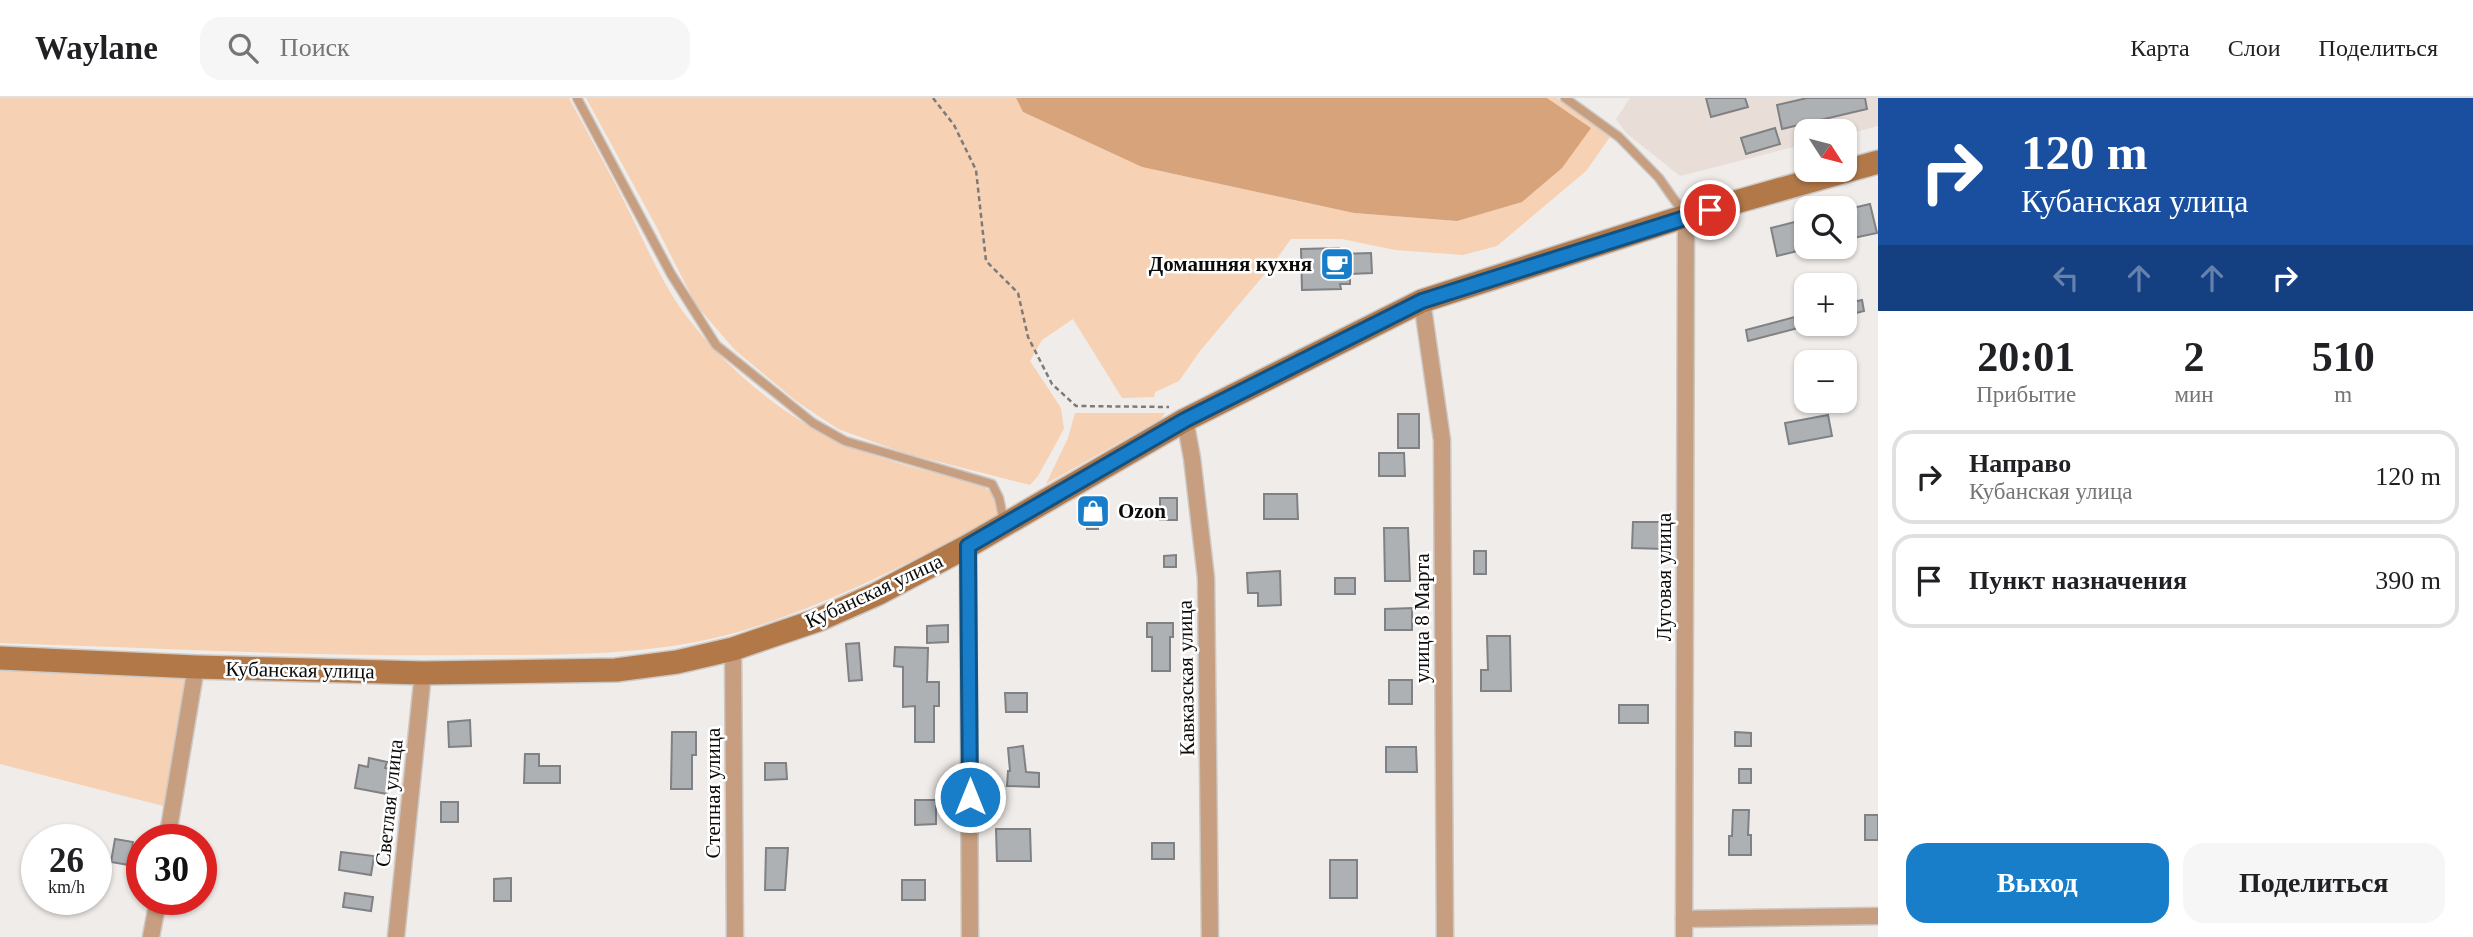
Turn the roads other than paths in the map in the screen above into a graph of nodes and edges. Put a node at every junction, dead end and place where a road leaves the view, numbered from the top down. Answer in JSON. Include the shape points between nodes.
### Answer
{"nodes":[{"id":1,"x":577,"y":98,"type":"edge"},
{"id":2,"x":1565,"y":98,"type":"edge"},
{"id":3,"x":1878,"y":162,"type":"edge"},
{"id":4,"x":1686,"y":216,"type":"junction"},
{"id":5,"x":1422,"y":301,"type":"junction"},
{"id":6,"x":1185,"y":420,"type":"junction"},
{"id":7,"x":1005,"y":525,"type":"junction"},
{"id":8,"x":968,"y":546,"type":"junction"},
{"id":9,"x":733,"y":649,"type":"junction"},
{"id":10,"x":0,"y":657,"type":"edge"},
{"id":11,"x":196,"y":667,"type":"junction"},
{"id":12,"x":424,"y":673,"type":"junction"},
{"id":13,"x":170,"y":824,"type":"edge"},
{"id":14,"x":155,"y":915,"type":"edge"},
{"id":15,"x":1878,"y":916,"type":"edge"},
{"id":16,"x":1684,"y":919,"type":"junction"},
{"id":17,"x":151,"y":937,"type":"edge"},
{"id":18,"x":396,"y":937,"type":"edge"},
{"id":19,"x":735,"y":937,"type":"edge"},
{"id":20,"x":970,"y":937,"type":"edge"},
{"id":21,"x":1210,"y":937,"type":"edge"},
{"id":22,"x":1445,"y":937,"type":"edge"},
{"id":23,"x":1684,"y":937,"type":"edge"}],
"edges":[{"from":1,"to":7,"type":"lane","via":[[671,274],[716,345],[813,423],[845,441],[992,484]]},
{"from":2,"to":4,"type":"lane","via":[[1619,137],[1659,178]]},
{"from":3,"to":4,"type":"main road","name":"Кубанская улица"},
{"from":4,"to":5,"type":"main road","name":"Кубанская улица"},
{"from":4,"to":16,"type":"street","name":"Луговая улица"},
{"from":5,"to":6,"type":"main road","name":"Кубанская улица"},
{"from":5,"to":22,"type":"street","name":"улица 8 Марта","via":[[1442,440]]},
{"from":6,"to":7,"type":"main road","name":"Кубанская улица"},
{"from":6,"to":21,"type":"street","name":"Кавказская улица","via":[[1206,578]]},
{"from":7,"to":8,"type":"main road","name":"Кубанская улица"},
{"from":8,"to":9,"type":"main road","name":"Кубанская улица","via":[[818,620]]},
{"from":8,"to":20,"type":"street"},
{"from":9,"to":12,"type":"main road","name":"Кубанская улица","via":[[616,670]]},
{"from":9,"to":19,"type":"street","name":"Степная улица"},
{"from":10,"to":11,"type":"main road","name":"Кубанская улица"},
{"from":11,"to":12,"type":"main road","name":"Кубанская улица"},
{"from":11,"to":13,"type":"street"},
{"from":12,"to":18,"type":"street","name":"Светлая улица"},
{"from":14,"to":17,"type":"street"},
{"from":15,"to":16,"type":"street"},
{"from":16,"to":23,"type":"street","name":"Луговая улица"}]}
